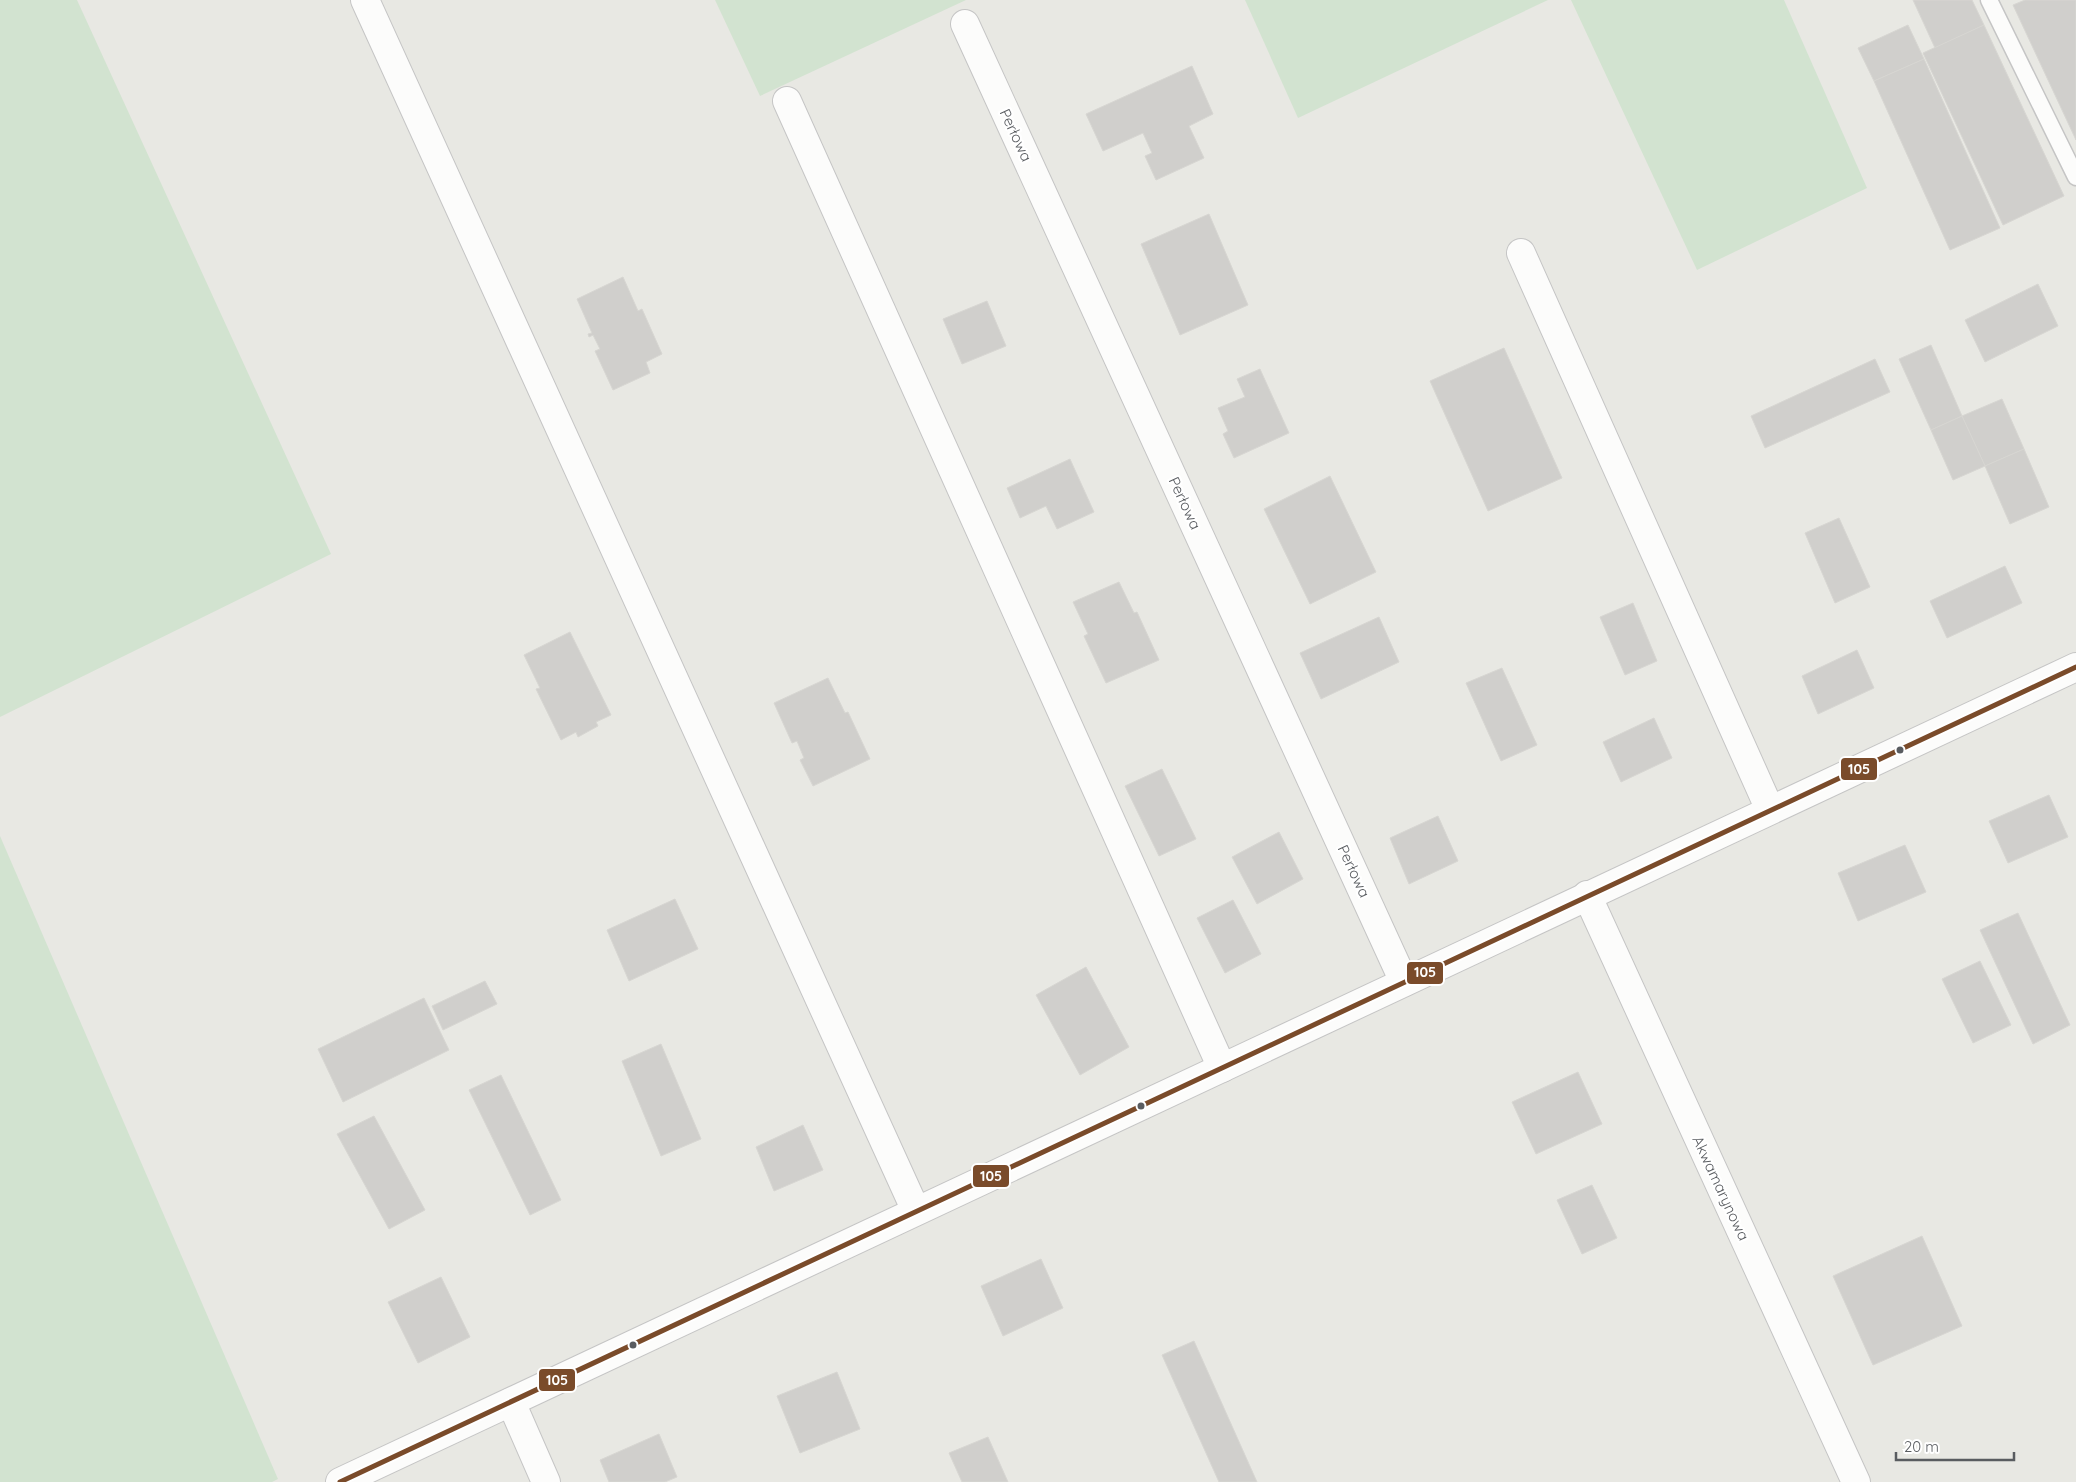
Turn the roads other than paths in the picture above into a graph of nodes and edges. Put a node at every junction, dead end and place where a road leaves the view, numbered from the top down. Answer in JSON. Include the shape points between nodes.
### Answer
{"nodes":[{"id":1,"x":365,"y":0,"type":"edge"},
{"id":2,"x":1989,"y":0,"type":"edge"},
{"id":3,"x":965,"y":24,"type":"dead end"},
{"id":4,"x":787,"y":101,"type":"dead end"},
{"id":5,"x":2076,"y":177,"type":"edge"},
{"id":6,"x":1521,"y":253,"type":"dead end"},
{"id":7,"x":2076,"y":667,"type":"edge"},
{"id":8,"x":1770,"y":810,"type":"junction"},
{"id":9,"x":1587,"y":895,"type":"junction"},
{"id":10,"x":1404,"y":982,"type":"junction"},
{"id":11,"x":1222,"y":1068,"type":"junction"},
{"id":12,"x":916,"y":1211,"type":"junction"},
{"id":13,"x":511,"y":1402,"type":"junction"},
{"id":14,"x":340,"y":1482,"type":"edge"},
{"id":15,"x":546,"y":1482,"type":"edge"},
{"id":16,"x":1856,"y":1482,"type":"edge"}],
"edges":[{"from":1,"to":12,"type":"street"},
{"from":2,"to":5,"type":"lane"},
{"from":3,"to":10,"type":"street","name":"Perłowa"},
{"from":4,"to":11,"type":"street"},
{"from":6,"to":8,"type":"street"},
{"from":7,"to":8,"type":"street"},
{"from":8,"to":9,"type":"street"},
{"from":9,"to":10,"type":"street"},
{"from":9,"to":16,"type":"street","name":"Akwamarynowa"},
{"from":10,"to":11,"type":"street"},
{"from":11,"to":12,"type":"street"},
{"from":12,"to":13,"type":"street"},
{"from":13,"to":14,"type":"street"},
{"from":13,"to":15,"type":"street"}]}
